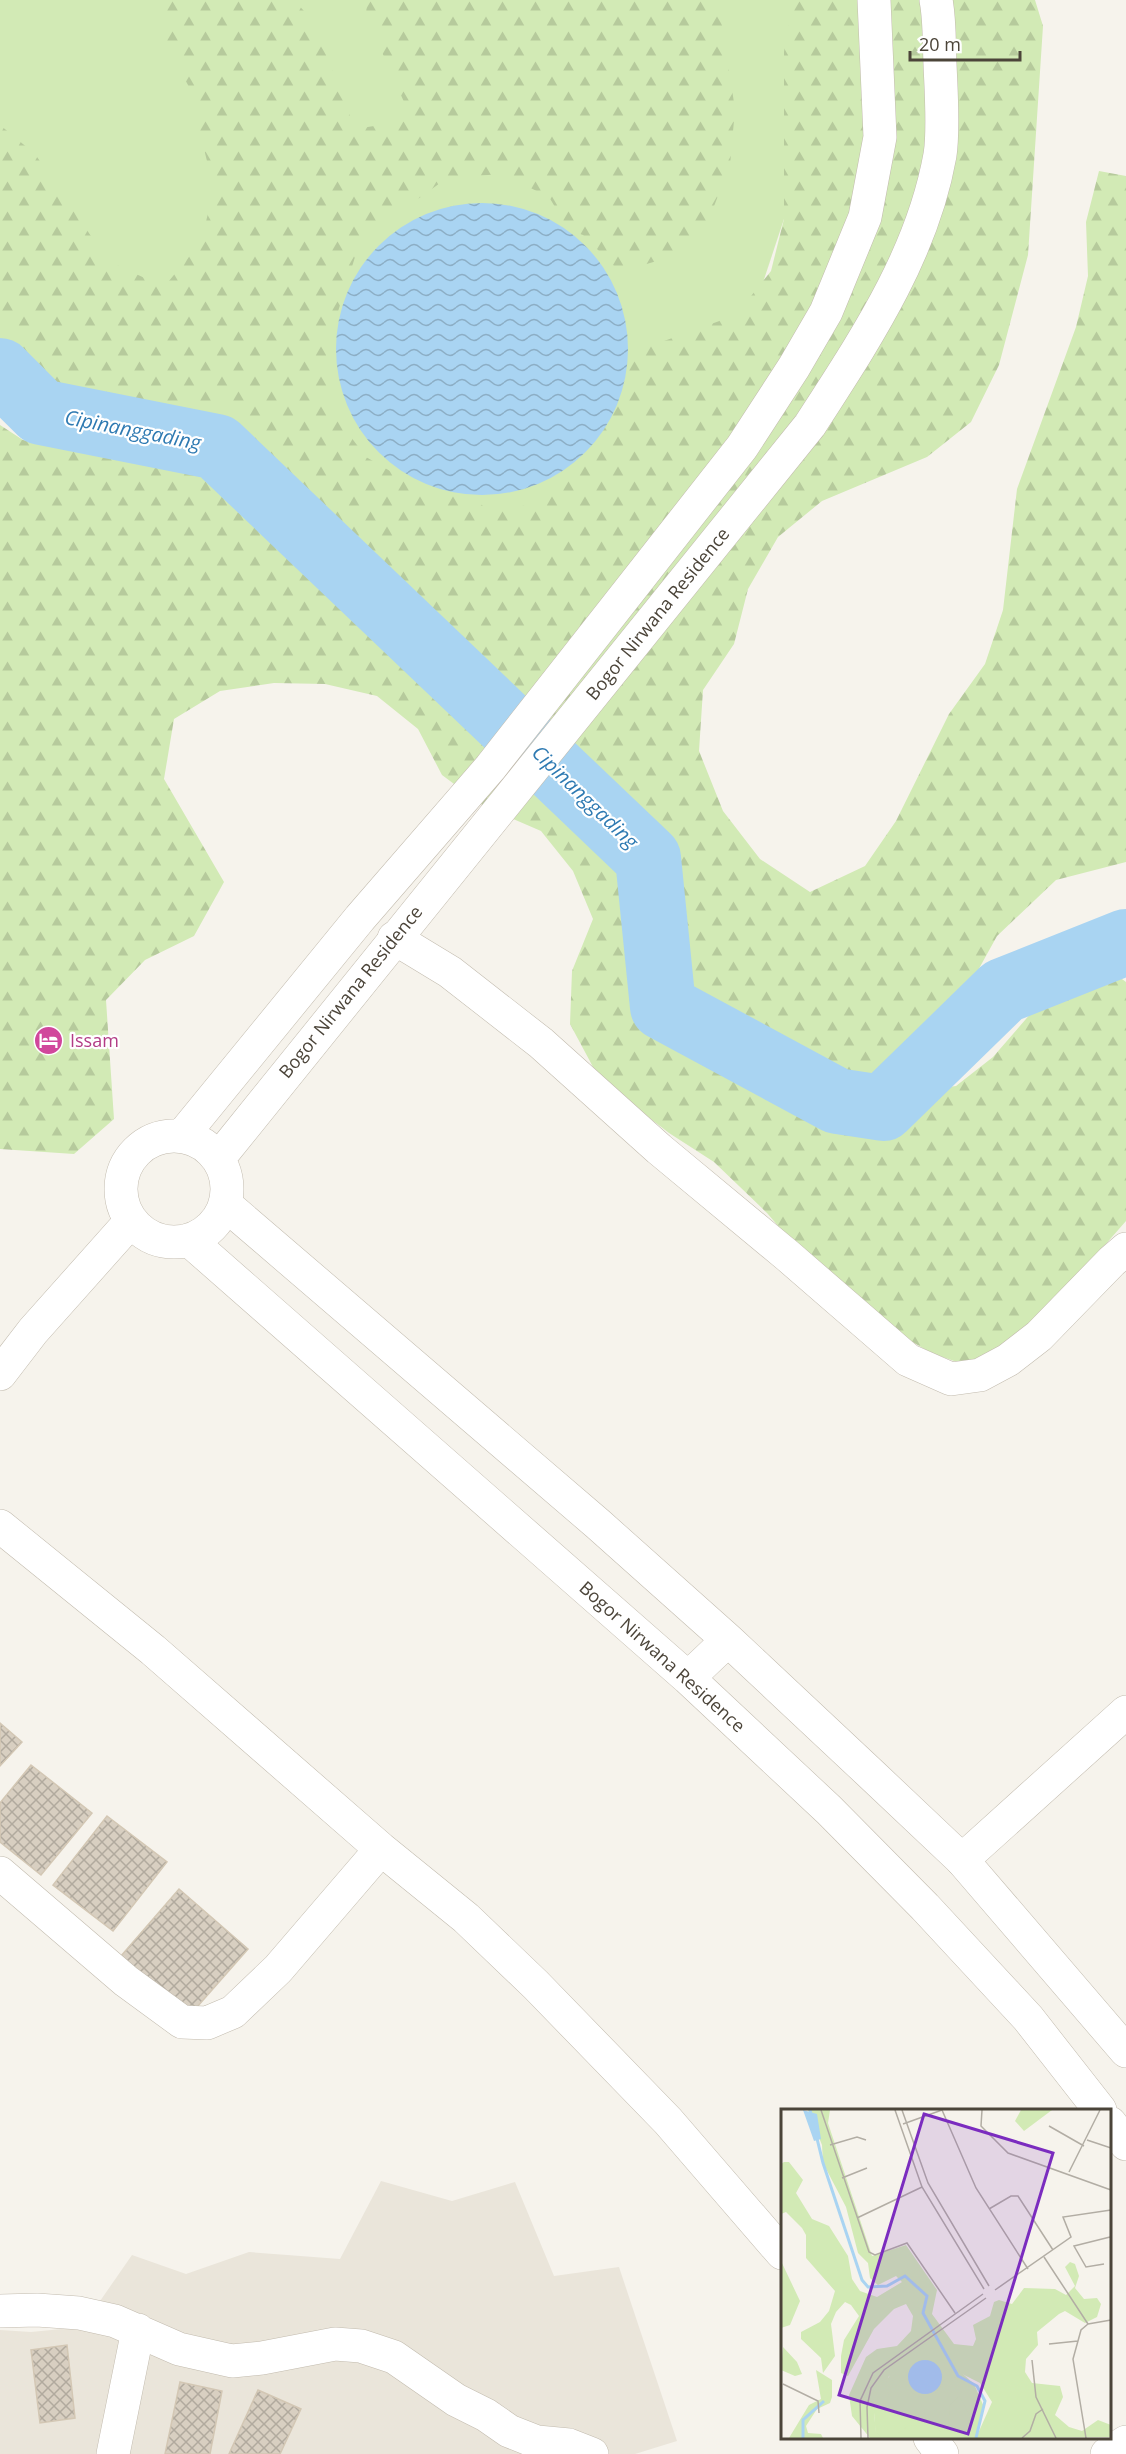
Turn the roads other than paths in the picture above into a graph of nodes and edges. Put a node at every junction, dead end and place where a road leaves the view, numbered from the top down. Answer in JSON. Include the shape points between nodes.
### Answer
{"nodes":[{"id":1,"x":874,"y":0,"type":"edge"},
{"id":2,"x":936,"y":0,"type":"edge"},
{"id":3,"x":394,"y":938,"type":"junction"},
{"id":4,"x":182,"y":1136,"type":"junction"},
{"id":5,"x":218,"y":1159,"type":"junction"},
{"id":6,"x":225,"y":1204,"type":"junction"},
{"id":7,"x":131,"y":1221,"type":"junction"},
{"id":8,"x":189,"y":1240,"type":"junction"},
{"id":9,"x":1126,"y":1249,"type":"edge"},
{"id":10,"x":0,"y":1374,"type":"edge"},
{"id":11,"x":0,"y":1526,"type":"edge"},
{"id":12,"x":728,"y":1640,"type":"junction"},
{"id":13,"x":688,"y":1678,"type":"junction"},
{"id":14,"x":1126,"y":1712,"type":"edge"},
{"id":15,"x":381,"y":1849,"type":"junction"},
{"id":16,"x":962,"y":1860,"type":"junction"},
{"id":17,"x":0,"y":1873,"type":"edge"},
{"id":18,"x":1126,"y":2051,"type":"edge"},
{"id":19,"x":1099,"y":2109,"type":"edge"},
{"id":20,"x":1111,"y":2124,"type":"edge"},
{"id":21,"x":1126,"y":2144,"type":"edge"},
{"id":22,"x":781,"y":2251,"type":"edge"},
{"id":23,"x":0,"y":2311,"type":"edge"},
{"id":24,"x":138,"y":2330,"type":"junction"},
{"id":25,"x":931,"y":2439,"type":"edge"},
{"id":26,"x":1126,"y":2442,"type":"edge"},
{"id":27,"x":113,"y":2454,"type":"edge"},
{"id":28,"x":592,"y":2454,"type":"edge"},
{"id":29,"x":942,"y":2454,"type":"edge"},
{"id":30,"x":1107,"y":2454,"type":"edge"}],
"edges":[{"from":1,"to":4,"type":"street","name":"Bogor Nirwana Residence","via":[[880,137],[865,217],[826,312],[795,367],[742,447],[490,768],[360,918]]},
{"from":2,"to":3,"type":"street","name":"Bogor Nirwana Residence","via":[[940,153],[908,259],[868,335],[810,425]]},
{"from":3,"to":5,"type":"street","name":"Bogor Nirwana Residence"},
{"from":3,"to":9,"type":"street","via":[[450,972],[541,1043],[659,1149],[908,1360],[951,1379],[980,1375],[1008,1360],[1039,1336]]},
{"from":4,"to":5,"type":"street","via":[[196,1140]]},
{"from":4,"to":7,"type":"street","via":[[164,1136],[147,1143],[128,1162],[120,1187],[122,1205]]},
{"from":5,"to":6,"type":"street","via":[[227,1188]]},
{"from":6,"to":8,"type":"street","via":[[205,1232]]},
{"from":6,"to":12,"type":"street"},
{"from":7,"to":8,"type":"street","via":[[157,1240]]},
{"from":7,"to":10,"type":"street"},
{"from":8,"to":13,"type":"street","name":"Bogor Nirwana Residence"},
{"from":11,"to":15,"type":"street","via":[[153,1650]]},
{"from":12,"to":13,"type":"street"},
{"from":12,"to":16,"type":"street"},
{"from":13,"to":19,"type":"street","name":"Bogor Nirwana Residence","via":[[829,1810],[925,1907],[1028,2018]]},
{"from":14,"to":16,"type":"street"},
{"from":15,"to":17,"type":"street","via":[[278,1969],[233,2012],[207,2024],[182,2022],[126,1981]]},
{"from":15,"to":22,"type":"street","via":[[466,1918],[536,1985],[668,2121]]},
{"from":16,"to":18,"type":"street"},
{"from":20,"to":21,"type":"street"},
{"from":23,"to":24,"type":"street","via":[[79,2313]]},
{"from":24,"to":27,"type":"street"},
{"from":24,"to":28,"type":"street","via":[[179,2349],[232,2361],[335,2344],[361,2346],[394,2357],[509,2431],[537,2442],[569,2445]]},
{"from":25,"to":29,"type":"street"},
{"from":26,"to":30,"type":"street"}]}
